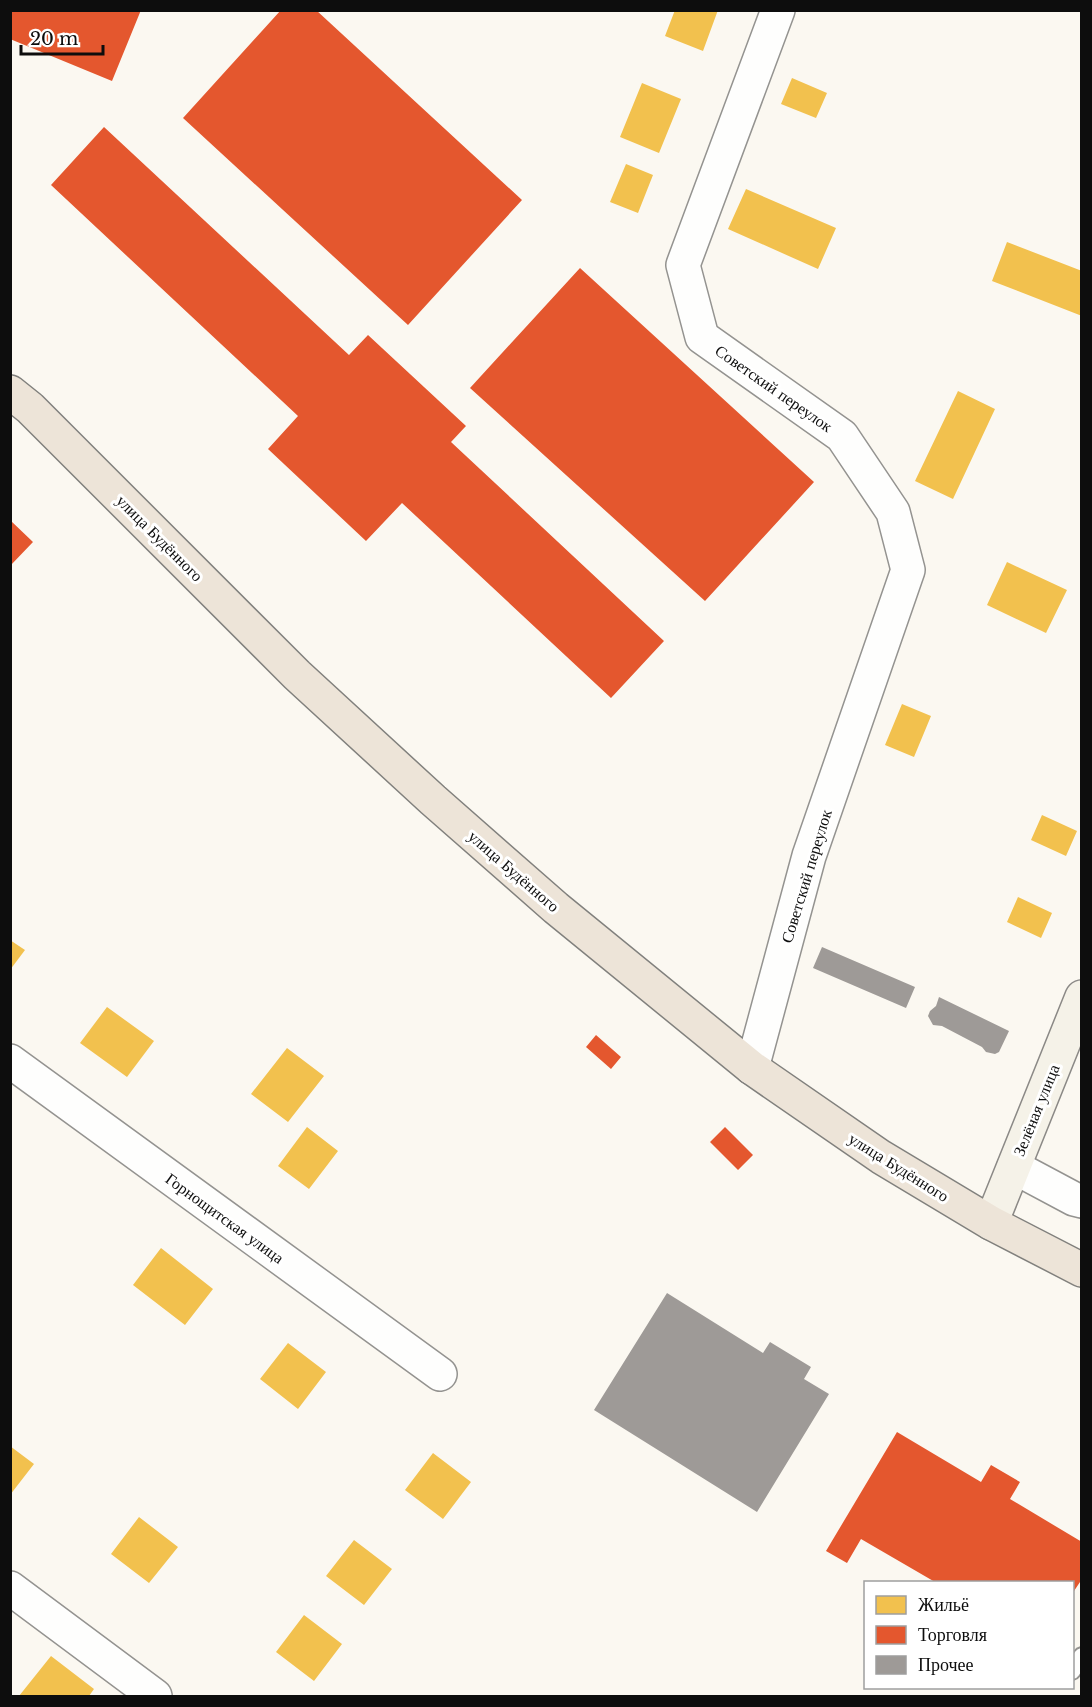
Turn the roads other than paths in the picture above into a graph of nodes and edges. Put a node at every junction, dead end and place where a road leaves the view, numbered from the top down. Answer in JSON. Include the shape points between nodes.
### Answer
{"nodes":[{"id":1,"x":778,"y":10,"type":"edge"},
{"id":2,"x":10,"y":392,"type":"edge"},
{"id":3,"x":1082,"y":997,"type":"edge"},
{"id":4,"x":10,"y":1061,"type":"edge"},
{"id":5,"x":752,"y":1068,"type":"junction"},
{"id":6,"x":1014,"y":1167,"type":"junction"},
{"id":7,"x":1082,"y":1201,"type":"edge"},
{"id":8,"x":991,"y":1223,"type":"junction"},
{"id":9,"x":1082,"y":1270,"type":"edge"},
{"id":10,"x":440,"y":1374,"type":"dead end"},
{"id":11,"x":10,"y":1588,"type":"edge"},
{"id":12,"x":156,"y":1696,"type":"edge"}],
"edges":[{"from":1,"to":5,"type":"street","name":"Советский переулок","via":[[683,265],[702,337],[842,436],[892,512],[908,570],[809,856]]},
{"from":2,"to":5,"type":"main road","name":"улица Будённого","via":[[297,675],[433,800],[556,908]]},
{"from":3,"to":6,"type":"street","name":"Зелёная улица"},
{"from":4,"to":10,"type":"street","name":"Горнощитская улица"},
{"from":5,"to":8,"type":"main road","name":"улица Будённого","via":[[881,1157]]},
{"from":6,"to":7,"type":"street"},
{"from":6,"to":8,"type":"street","name":"Зелёная улица"},
{"from":8,"to":9,"type":"main road","name":"улица Будённого"},
{"from":11,"to":12,"type":"street"}]}
